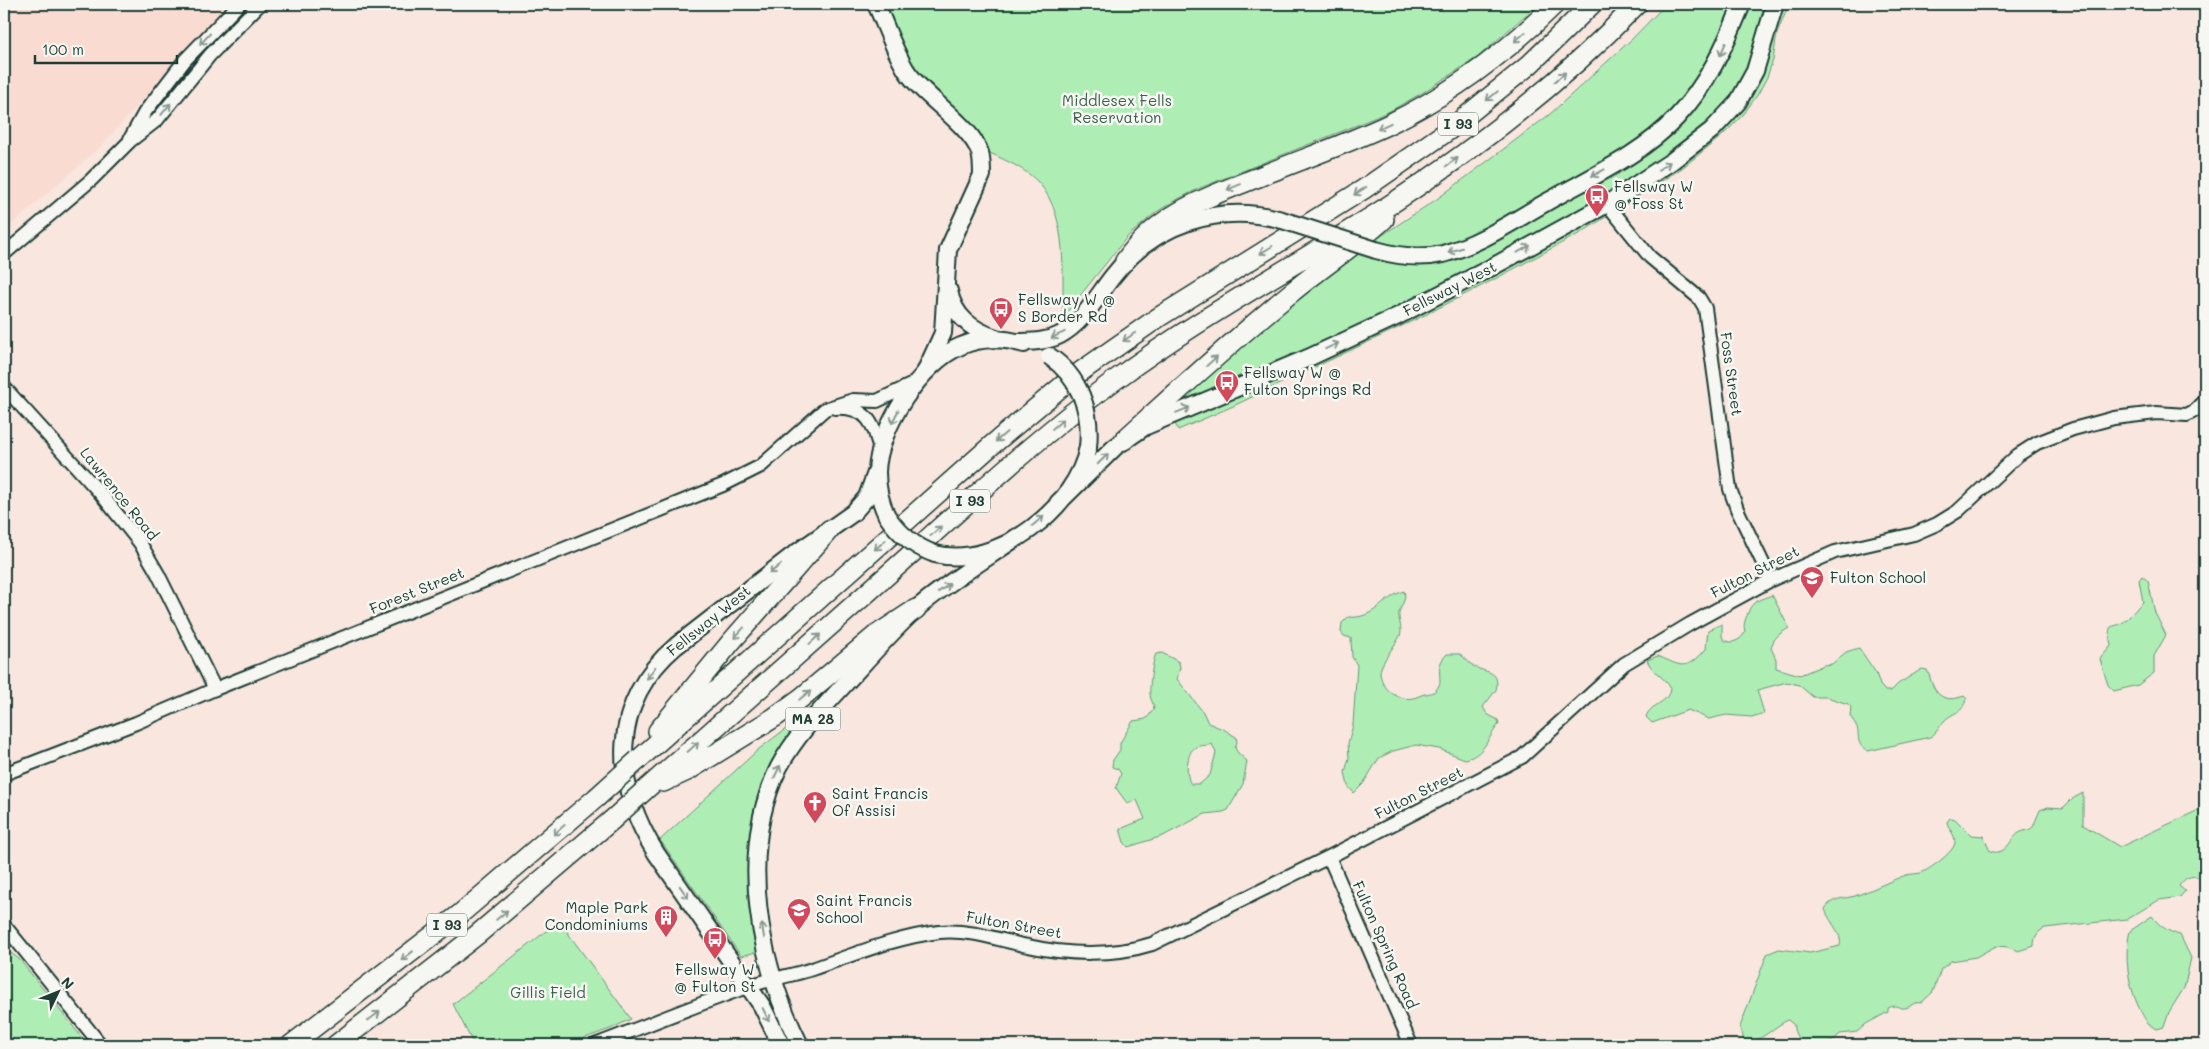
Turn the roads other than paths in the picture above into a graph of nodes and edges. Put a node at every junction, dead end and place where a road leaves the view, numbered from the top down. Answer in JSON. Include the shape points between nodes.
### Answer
{"nodes":[{"id":1,"x":239,"y":4,"type":"edge"},
{"id":2,"x":260,"y":4,"type":"edge"},
{"id":3,"x":876,"y":4,"type":"edge"},
{"id":4,"x":1556,"y":4,"type":"edge"},
{"id":5,"x":1592,"y":4,"type":"edge"},
{"id":6,"x":1637,"y":4,"type":"edge"},
{"id":7,"x":1742,"y":4,"type":"edge"},
{"id":8,"x":1775,"y":4,"type":"edge"},
{"id":9,"x":130,"y":141,"type":"junction"},
{"id":10,"x":1421,"y":184,"type":"junction"},
{"id":11,"x":1607,"y":204,"type":"junction"},
{"id":12,"x":4,"y":254,"type":"edge"},
{"id":13,"x":1125,"y":261,"type":"junction"},
{"id":14,"x":946,"y":279,"type":"junction"},
{"id":15,"x":1008,"y":341,"type":"junction"},
{"id":16,"x":921,"y":376,"type":"junction"},
{"id":17,"x":4,"y":387,"type":"edge"},
{"id":18,"x":2201,"y":406,"type":"edge"},
{"id":19,"x":825,"y":408,"type":"junction"},
{"id":20,"x":1124,"y":440,"type":"junction"},
{"id":21,"x":880,"y":454,"type":"junction"},
{"id":22,"x":877,"y":470,"type":"junction"},
{"id":23,"x":1058,"y":503,"type":"junction"},
{"id":24,"x":829,"y":530,"type":"junction"},
{"id":25,"x":1017,"y":537,"type":"junction"},
{"id":26,"x":1771,"y":580,"type":"junction"},
{"id":27,"x":916,"y":609,"type":"junction"},
{"id":28,"x":215,"y":689,"type":"junction"},
{"id":29,"x":638,"y":760,"type":"junction"},
{"id":30,"x":4,"y":774,"type":"edge"},
{"id":31,"x":644,"y":791,"type":"junction"},
{"id":32,"x":1329,"y":857,"type":"junction"},
{"id":33,"x":4,"y":924,"type":"edge"},
{"id":34,"x":774,"y":979,"type":"junction"},
{"id":35,"x":749,"y":986,"type":"junction"},
{"id":36,"x":101,"y":1045,"type":"edge"},
{"id":37,"x":291,"y":1045,"type":"edge"},
{"id":38,"x":336,"y":1045,"type":"edge"},
{"id":39,"x":594,"y":1045,"type":"edge"},
{"id":40,"x":780,"y":1045,"type":"edge"},
{"id":41,"x":800,"y":1045,"type":"edge"},
{"id":42,"x":1412,"y":1045,"type":"edge"}],
"edges":[{"from":1,"to":9,"type":"street","one_way":true,"via":[[185,60],[145,112]]},
{"from":9,"to":2,"type":"street","one_way":true,"via":[[157,120],[210,55]]},
{"from":3,"to":14,"type":"main road","via":[[906,70],[960,125],[980,151],[982,176],[948,250]]},
{"from":4,"to":13,"type":"highway","one_way":true,"via":[[1485,66],[1429,102],[1368,133],[1190,205],[1153,229]]},
{"from":5,"to":29,"type":"highway","number":"I 93","one_way":true,"via":[[1503,88],[1449,130],[1335,207],[1159,317],[1073,377]]},
{"from":10,"to":6,"type":"highway","number":"I 93","one_way":true,"via":[[1522,109]]},
{"from":7,"to":13,"type":"main road","name":"Fellsway West","one_way":true,"bridge":true,"via":[[1719,57],[1698,91],[1675,119],[1640,149],[1458,249],[1415,257],[1390,254],[1282,220],[1226,213],[1200,218],[1158,235]]},
{"from":11,"to":8,"type":"main road","name":"Fellsway West","number":"MA 28","one_way":true,"via":[[1693,145],[1732,109],[1755,70]]},
{"from":9,"to":12,"type":"street","via":[[91,180]]},
{"from":20,"to":10,"type":"highway","one_way":true,"via":[[1246,331],[1368,233]]},
{"from":31,"to":10,"type":"highway","number":"I 93","one_way":true,"via":[[1004,471],[1091,398],[1176,337]]},
{"from":20,"to":11,"type":"main road","name":"Fellsway West","number":"MA 28","one_way":true,"via":[[1164,417],[1308,358],[1398,316]]},
{"from":11,"to":26,"type":"street","name":"Foss Street","via":[[1650,257],[1698,298],[1705,308],[1730,489]]},
{"from":13,"to":15,"type":"main road","name":"Fellsway West","one_way":true,"via":[[1082,316],[1065,332],[1043,340]]},
{"from":14,"to":15,"type":"main road","via":[[951,302],[964,321],[974,329]]},
{"from":14,"to":16,"type":"main road","via":[[943,334]]},
{"from":15,"to":16,"type":"main road","name":"Fellsway West","via":[[979,340],[959,347],[940,357]]},
{"from":15,"to":23,"type":"main road","bridge":true,"via":[[1049,356],[1066,372],[1082,398],[1088,419],[1088,447],[1081,472]]},
{"from":16,"to":19,"type":"street","name":"Forest Street","via":[[878,401],[853,400]]},
{"from":16,"to":21,"type":"main road","one_way":true,"via":[[896,415]]},
{"from":17,"to":28,"type":"street","name":"Lawrence Road","via":[[101,494],[140,543]]},
{"from":18,"to":26,"type":"street","name":"Fulton Street","via":[[2180,416],[2156,413],[2114,418],[2050,438],[2026,449],[1958,511],[1937,524],[1914,534],[1835,552]]},
{"from":19,"to":21,"type":"street","via":[[848,407],[860,412],[869,420]]},
{"from":19,"to":28,"type":"street","name":"Forest Street","via":[[768,461],[734,481]]},
{"from":23,"to":20,"type":"main road","name":"Fellsway West","number":"MA 28","one_way":true},
{"from":21,"to":22,"type":"main road"},
{"from":22,"to":24,"type":"main road","name":"Fellsway West","via":[[861,505]]},
{"from":22,"to":25,"type":"main road","bridge":true,"via":[[880,496],[887,516],[907,539],[922,549],[958,557],[983,554]]},
{"from":25,"to":23,"type":"main road","number":"MA 28","one_way":true},
{"from":24,"to":29,"type":"highway","one_way":true,"via":[[687,693]]},
{"from":24,"to":35,"type":"main road","name":"Fellsway West","one_way":true,"via":[[666,654],[641,689],[629,718],[624,742],[624,777],[638,821]]},
{"from":27,"to":25,"type":"main road","number":"MA 28","one_way":true},
{"from":26,"to":32,"type":"street","name":"Fulton Street","via":[[1624,664],[1522,757]]},
{"from":31,"to":27,"type":"highway","one_way":true,"via":[[689,770],[776,717],[875,636]]},
{"from":34,"to":27,"type":"main road","number":"MA 28","one_way":true,"via":[[764,935],[757,875],[761,825],[773,782],[803,731]]},
{"from":28,"to":30,"type":"street","name":"Forest Street"},
{"from":29,"to":37,"type":"highway","number":"I 93","one_way":true,"bridge":true,"via":[[439,932]]},
{"from":38,"to":31,"type":"highway","number":"I 93","one_way":true,"bridge":true,"via":[[485,928]]},
{"from":32,"to":34,"type":"street","name":"Fulton Street","via":[[1163,939],[1131,950],[1052,950],[979,933],[941,932],[908,938]]},
{"from":32,"to":42,"type":"street","name":"Fulton Spring Road"},
{"from":33,"to":36,"type":"street"},
{"from":34,"to":35,"type":"street","name":"Fulton Street"},
{"from":34,"to":41,"type":"main road","number":"MA 28"},
{"from":35,"to":39,"type":"street","name":"Fulton Street"},
{"from":35,"to":40,"type":"main road","name":"Fellsway West","one_way":true}]}
